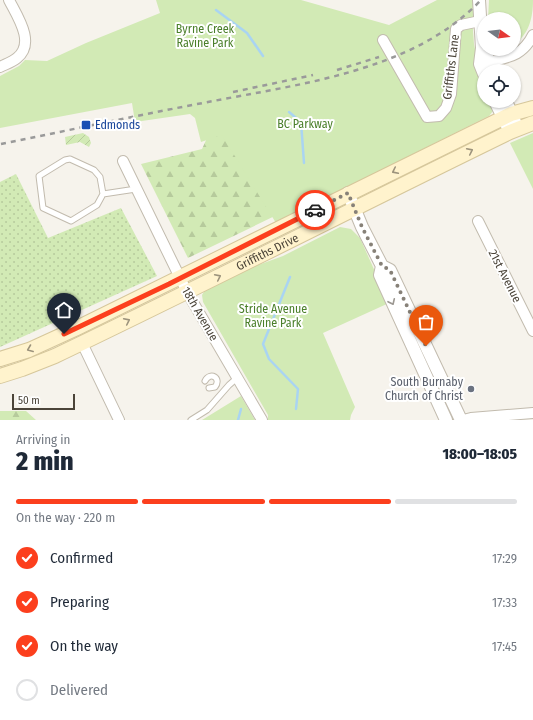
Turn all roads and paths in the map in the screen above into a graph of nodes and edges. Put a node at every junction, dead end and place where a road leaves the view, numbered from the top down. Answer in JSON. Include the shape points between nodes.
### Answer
{"nodes":[{"id":1,"x":9,"y":0,"type":"edge"},
{"id":2,"x":481,"y":2,"type":"edge"},
{"id":3,"x":480,"y":12,"type":"edge"},
{"id":4,"x":477,"y":22,"type":"edge"},
{"id":5,"x":533,"y":35,"type":"edge"},
{"id":6,"x":383,"y":40,"type":"dead end"},
{"id":7,"x":498,"y":64,"type":"edge"},
{"id":8,"x":0,"y":67,"type":"edge"},
{"id":9,"x":533,"y":108,"type":"edge"},
{"id":10,"x":507,"y":111,"type":"edge"},
{"id":11,"x":533,"y":123,"type":"edge"},
{"id":12,"x":514,"y":130,"type":"junction"},
{"id":13,"x":123,"y":161,"type":"dead end"},
{"id":14,"x":136,"y":189,"type":"junction"},
{"id":15,"x":348,"y":193,"type":"junction"},
{"id":16,"x":103,"y":194,"type":"junction"},
{"id":17,"x":355,"y":208,"type":"junction"},
{"id":18,"x":478,"y":221,"type":"dead end"},
{"id":19,"x":382,"y":266,"type":"junction"},
{"id":20,"x":180,"y":279,"type":"junction"},
{"id":21,"x":186,"y":292,"type":"junction"},
{"id":22,"x":533,"y":331,"type":"edge"},
{"id":23,"x":82,"y":343,"type":"junction"},
{"id":24,"x":0,"y":359,"type":"edge"},
{"id":25,"x":0,"y":376,"type":"edge"},
{"id":26,"x":237,"y":378,"type":"junction"},
{"id":27,"x":205,"y":381,"type":"dead end"},
{"id":28,"x":216,"y":386,"type":"junction"},
{"id":29,"x":209,"y":388,"type":"dead end"},
{"id":30,"x":222,"y":393,"type":"junction"},
{"id":31,"x":533,"y":413,"type":"edge"},
{"id":32,"x":119,"y":420,"type":"edge"},
{"id":33,"x":191,"y":420,"type":"edge"},
{"id":34,"x":262,"y":420,"type":"edge"},
{"id":35,"x":446,"y":420,"type":"edge"},
{"id":36,"x":462,"y":420,"type":"edge"}],
"edges":[{"from":1,"to":8,"type":"street","via":[[23,28],[25,43],[17,58]]},
{"from":2,"to":3,"type":"street"},
{"from":4,"to":6,"type":"street","name":"Griffiths Lane","via":[[461,25],[456,29],[451,94],[446,108],[438,116],[427,117]]},
{"from":5,"to":7,"type":"street","via":[[525,48]]},
{"from":9,"to":10,"type":"main road","name":"Griffiths Drive"},
{"from":10,"to":12,"type":"street"},
{"from":10,"to":15,"type":"main road","name":"Griffiths Drive","one_way":true},
{"from":11,"to":12,"type":"main road","name":"Griffiths Drive"},
{"from":17,"to":12,"type":"main road","name":"Griffiths Drive","one_way":true},
{"from":13,"to":14,"type":"street","name":"18th Avenue"},
{"from":14,"to":16,"type":"lane"},
{"from":14,"to":20,"type":"street","name":"18th Avenue"},
{"from":15,"to":17,"type":"street"},
{"from":15,"to":20,"type":"main road","name":"Griffiths Drive"},
{"from":16,"to":16,"type":"lane","via":[[97,206],[71,221],[44,208],[39,176],[70,159],[94,170],[100,177]]},
{"from":17,"to":19,"type":"street"},
{"from":21,"to":17,"type":"main road","name":"Griffiths Drive","one_way":true},
{"from":18,"to":22,"type":"street","name":"21st Avenue"},
{"from":19,"to":35,"type":"street","one_way":true,"via":[[380,275]]},
{"from":19,"to":36,"type":"street","via":[[390,270]]},
{"from":20,"to":21,"type":"street","name":"18th Avenue"},
{"from":20,"to":24,"type":"main road","name":"Griffiths Drive","one_way":true,"via":[[75,330],[29,350]]},
{"from":23,"to":21,"type":"main road","name":"Griffiths Drive","one_way":true},
{"from":21,"to":26,"type":"street","name":"18th Avenue"},
{"from":23,"to":25,"type":"main road","name":"Griffiths Drive"},
{"from":23,"to":32,"type":"street"},
{"from":26,"to":30,"type":"lane"},
{"from":26,"to":34,"type":"street","name":"18th Avenue"},
{"from":27,"to":28,"type":"lane","via":[[209,376],[215,376],[218,382]]},
{"from":28,"to":29,"type":"lane"},
{"from":28,"to":30,"type":"lane"},
{"from":30,"to":33,"type":"lane","via":[[207,410]]},
{"from":31,"to":36,"type":"street"}]}
